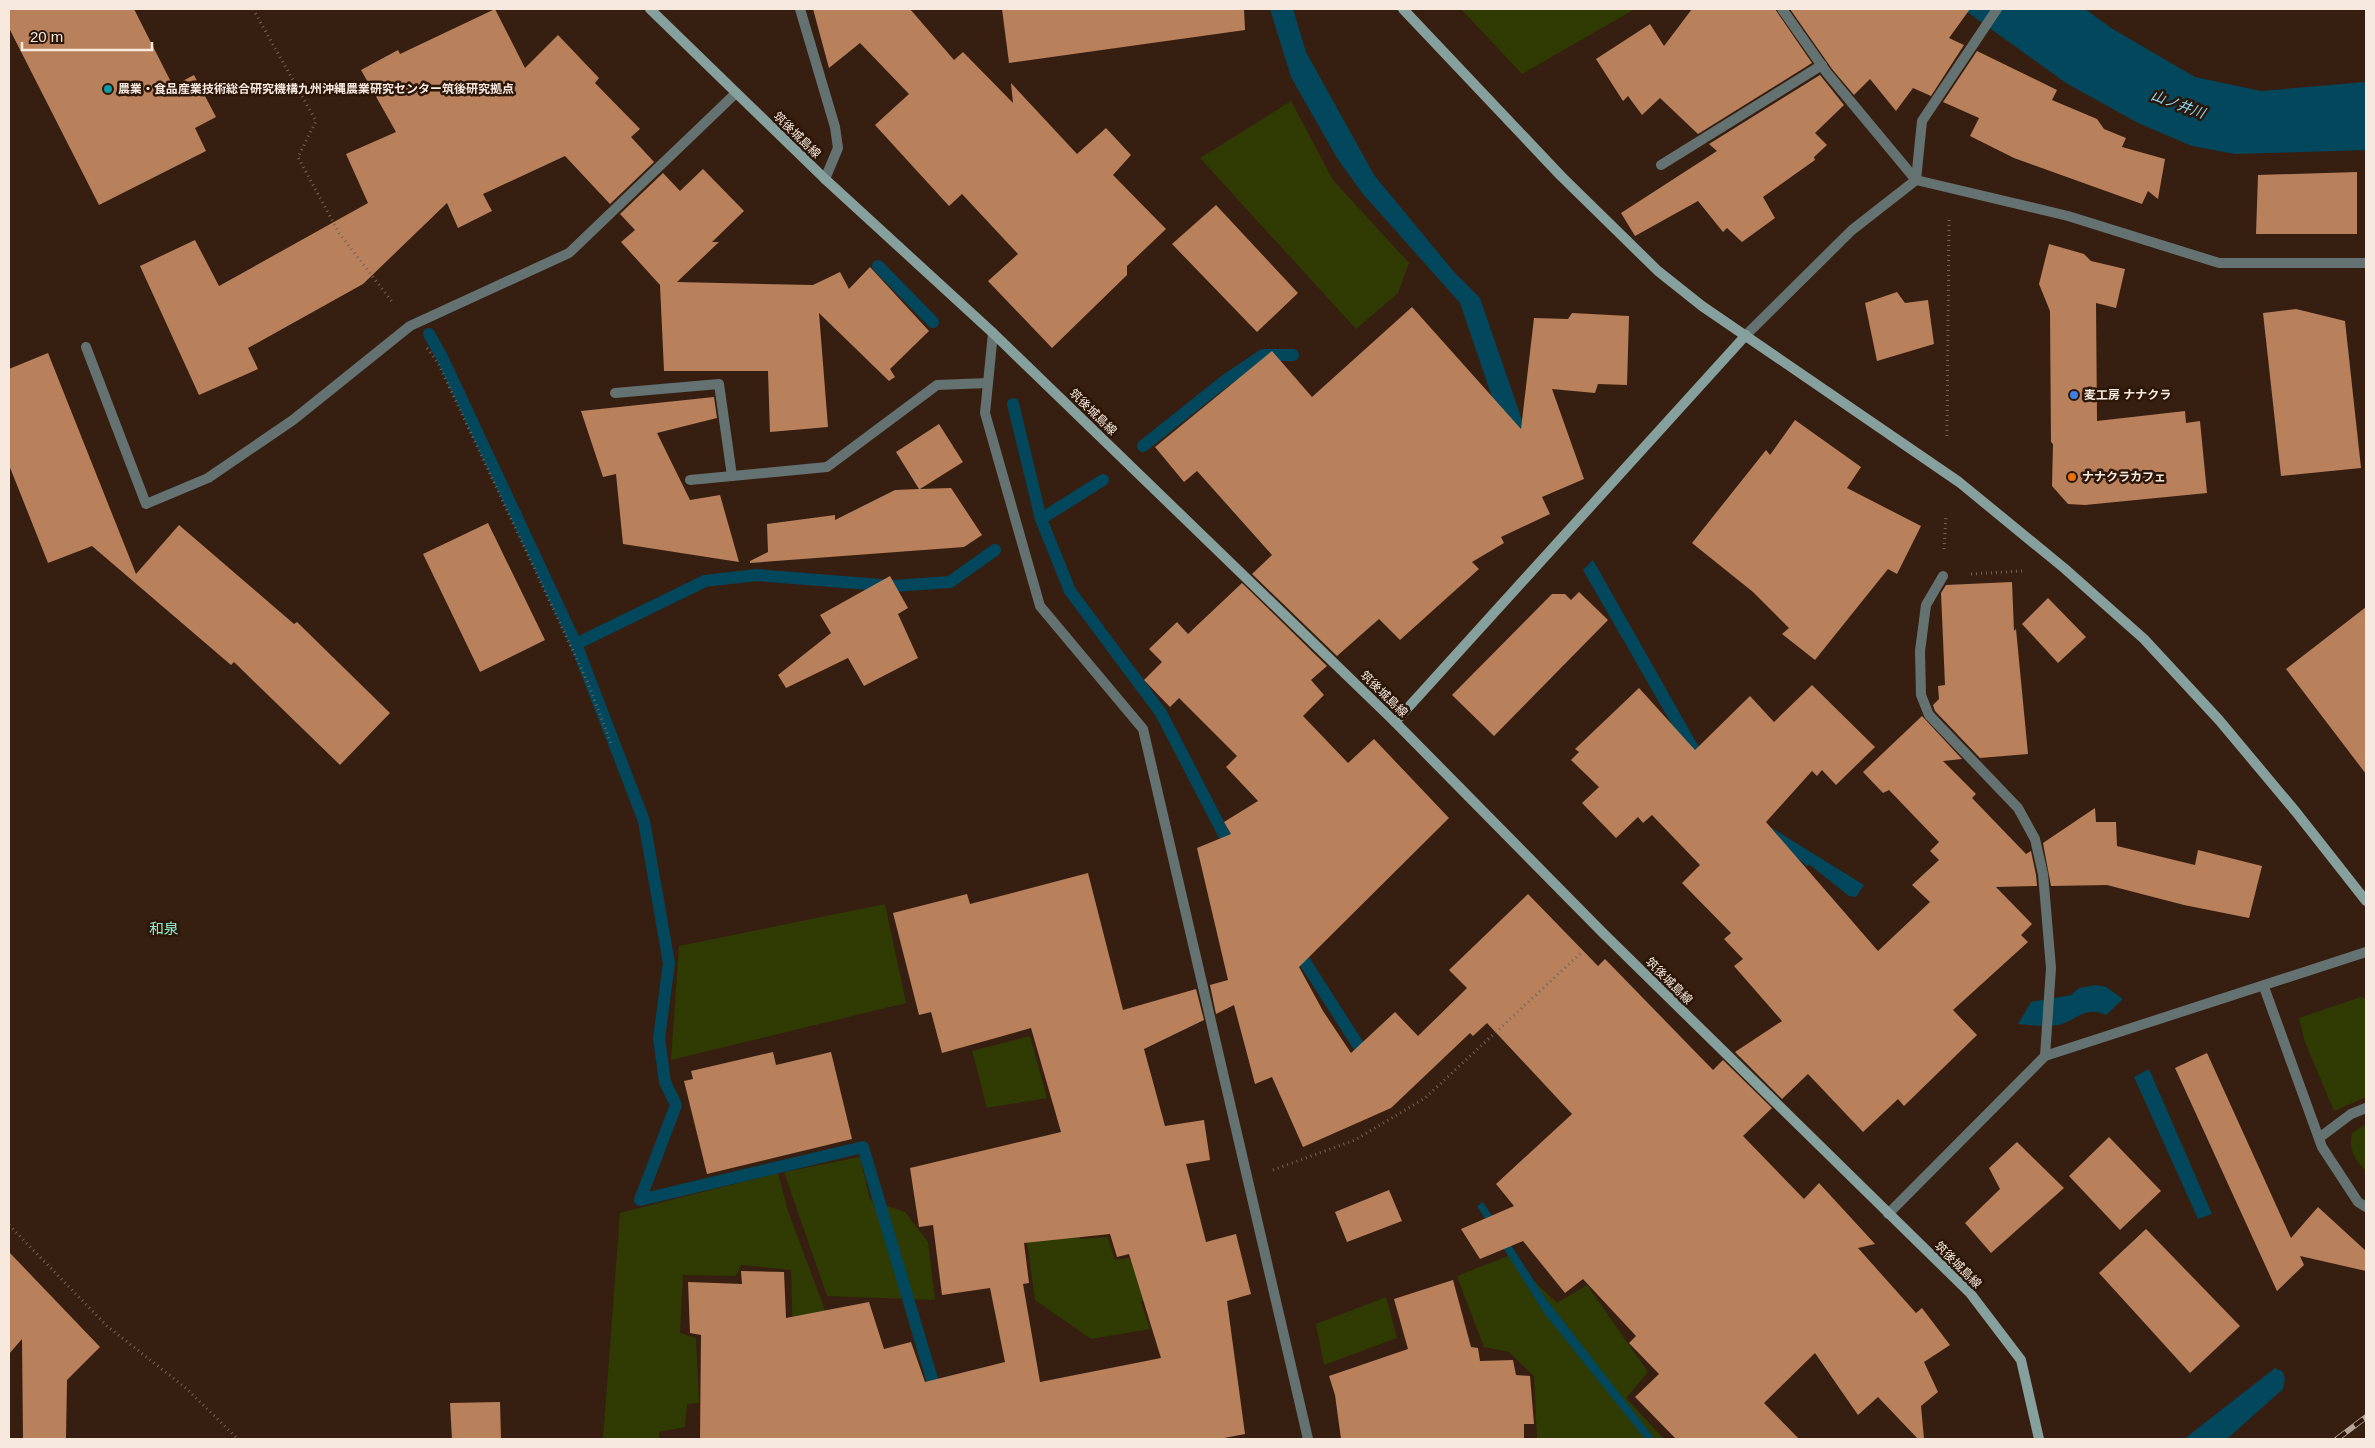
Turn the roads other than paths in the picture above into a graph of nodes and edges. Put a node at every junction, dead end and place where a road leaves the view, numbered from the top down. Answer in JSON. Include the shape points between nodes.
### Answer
{"nodes":[{"id":1,"x":650,"y":9,"type":"edge"},
{"id":2,"x":800,"y":9,"type":"edge"},
{"id":3,"x":1403,"y":9,"type":"edge"},
{"id":4,"x":1782,"y":9,"type":"edge"},
{"id":5,"x":1997,"y":9,"type":"edge"},
{"id":6,"x":1822,"y":66,"type":"junction"},
{"id":7,"x":736,"y":93,"type":"junction"},
{"id":8,"x":1661,"y":165,"type":"dead end"},
{"id":9,"x":825,"y":179,"type":"junction"},
{"id":10,"x":1916,"y":180,"type":"junction"},
{"id":11,"x":2366,"y":264,"type":"edge"},
{"id":12,"x":992,"y":333,"type":"junction"},
{"id":13,"x":1746,"y":335,"type":"junction"},
{"id":14,"x":86,"y":346,"type":"dead end"},
{"id":15,"x":988,"y":383,"type":"junction"},
{"id":16,"x":615,"y":393,"type":"dead end"},
{"id":17,"x":732,"y":476,"type":"junction"},
{"id":18,"x":690,"y":480,"type":"dead end"},
{"id":19,"x":1943,"y":576,"type":"dead end"},
{"id":20,"x":1395,"y":722,"type":"junction"},
{"id":21,"x":2366,"y":901,"type":"edge"},
{"id":22,"x":2366,"y":952,"type":"edge"},
{"id":23,"x":2264,"y":987,"type":"junction"},
{"id":24,"x":2045,"y":1056,"type":"junction"},
{"id":25,"x":2366,"y":1108,"type":"edge"},
{"id":26,"x":2319,"y":1138,"type":"junction"},
{"id":27,"x":2366,"y":1207,"type":"edge"},
{"id":28,"x":1888,"y":1214,"type":"junction"},
{"id":29,"x":1308,"y":1439,"type":"edge"},
{"id":30,"x":2039,"y":1439,"type":"edge"}],
"edges":[{"from":1,"to":7,"type":"main road","name":"筑後城島線"},
{"from":2,"to":9,"type":"street","via":[[835,127],[838,148]]},
{"from":3,"to":13,"type":"main road","via":[[1561,176],[1658,272]]},
{"from":4,"to":6,"type":"street"},
{"from":5,"to":10,"type":"street","via":[[1922,121]]},
{"from":6,"to":8,"type":"street"},
{"from":6,"to":10,"type":"street"},
{"from":7,"to":9,"type":"main road","name":"筑後城島線"},
{"from":7,"to":14,"type":"street","via":[[569,253],[410,326],[293,420],[208,478],[146,504]]},
{"from":9,"to":12,"type":"main road","name":"筑後城島線"},
{"from":10,"to":11,"type":"street","via":[[2068,216],[2219,263]]},
{"from":10,"to":13,"type":"street","via":[[1852,230]]},
{"from":12,"to":15,"type":"street"},
{"from":12,"to":20,"type":"main road","name":"筑後城島線"},
{"from":13,"to":20,"type":"main road"},
{"from":13,"to":21,"type":"main road","via":[[1959,482],[2144,639],[2219,720]]},
{"from":15,"to":17,"type":"street","via":[[937,385],[828,467]]},
{"from":15,"to":29,"type":"street","via":[[985,413],[1040,606],[1143,729]]},
{"from":16,"to":17,"type":"street","via":[[719,384]]},
{"from":17,"to":18,"type":"street"},
{"from":19,"to":24,"type":"street","via":[[1926,605],[1920,652],[1921,695],[1929,715],[2018,808],[2034,839],[2043,874],[2051,968]]},
{"from":20,"to":28,"type":"main road","name":"筑後城島線"},
{"from":22,"to":23,"type":"street"},
{"from":23,"to":24,"type":"street"},
{"from":23,"to":26,"type":"street"},
{"from":24,"to":28,"type":"street"},
{"from":25,"to":26,"type":"street","via":[[2351,1114]]},
{"from":26,"to":27,"type":"street","via":[[2358,1202]]},
{"from":28,"to":30,"type":"main road","name":"筑後城島線","via":[[1970,1293],[2021,1360]]}]}
